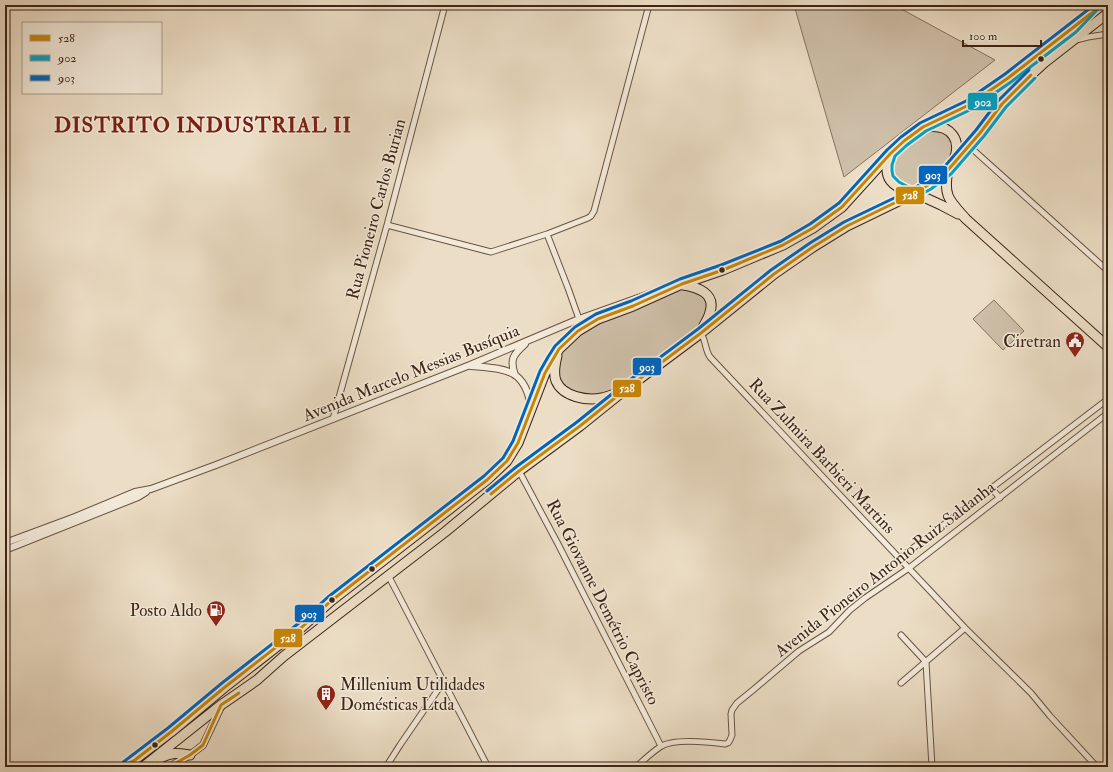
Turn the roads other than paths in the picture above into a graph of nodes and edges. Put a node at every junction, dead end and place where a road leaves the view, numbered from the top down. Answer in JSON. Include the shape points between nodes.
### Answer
{"nodes":[{"id":1,"x":445,"y":5,"type":"edge"},
{"id":2,"x":649,"y":5,"type":"edge"},
{"id":3,"x":1095,"y":5,"type":"edge"},
{"id":4,"x":1102,"y":5,"type":"edge"},
{"id":5,"x":1108,"y":13,"type":"edge"},
{"id":6,"x":1073,"y":28,"type":"junction"},
{"id":7,"x":1108,"y":34,"type":"edge"},
{"id":8,"x":1068,"y":43,"type":"junction"},
{"id":9,"x":924,"y":127,"type":"junction"},
{"id":10,"x":969,"y":146,"type":"junction"},
{"id":11,"x":891,"y":153,"type":"junction"},
{"id":12,"x":950,"y":168,"type":"junction"},
{"id":13,"x":914,"y":193,"type":"junction"},
{"id":14,"x":966,"y":219,"type":"junction"},
{"id":15,"x":387,"y":225,"type":"junction"},
{"id":16,"x":547,"y":234,"type":"junction"},
{"id":17,"x":1108,"y":271,"type":"edge"},
{"id":18,"x":682,"y":284,"type":"junction"},
{"id":19,"x":579,"y":319,"type":"junction"},
{"id":20,"x":701,"y":333,"type":"junction"},
{"id":21,"x":528,"y":341,"type":"junction"},
{"id":22,"x":1108,"y":347,"type":"edge"},
{"id":23,"x":559,"y":349,"type":"junction"},
{"id":24,"x":470,"y":366,"type":"junction"},
{"id":25,"x":515,"y":375,"type":"junction"},
{"id":26,"x":626,"y":389,"type":"junction"},
{"id":27,"x":1108,"y":399,"type":"edge"},
{"id":28,"x":531,"y":408,"type":"junction"},
{"id":29,"x":1108,"y":413,"type":"edge"},
{"id":30,"x":333,"y":419,"type":"junction"},
{"id":31,"x":519,"y":471,"type":"junction"},
{"id":32,"x":992,"y":488,"type":"junction"},
{"id":33,"x":1000,"y":498,"type":"junction"},
{"id":34,"x":76,"y":519,"type":"junction"},
{"id":35,"x":5,"y":543,"type":"edge"},
{"id":36,"x":5,"y":550,"type":"edge"},
{"id":37,"x":900,"y":558,"type":"junction"},
{"id":38,"x":909,"y":568,"type":"junction"},
{"id":39,"x":388,"y":575,"type":"junction"},
{"id":40,"x":965,"y":628,"type":"junction"},
{"id":41,"x":901,"y":635,"type":"dead end"},
{"id":42,"x":926,"y":662,"type":"junction"},
{"id":43,"x":444,"y":681,"type":"junction"},
{"id":44,"x":902,"y":683,"type":"dead end"},
{"id":45,"x":221,"y":705,"type":"junction"},
{"id":46,"x":661,"y":746,"type":"junction"},
{"id":47,"x":190,"y":755,"type":"junction"},
{"id":48,"x":147,"y":765,"type":"edge"},
{"id":49,"x":126,"y":767,"type":"edge"},
{"id":50,"x":169,"y":767,"type":"edge"},
{"id":51,"x":386,"y":767,"type":"edge"},
{"id":52,"x":488,"y":767,"type":"edge"},
{"id":53,"x":636,"y":767,"type":"edge"},
{"id":54,"x":932,"y":767,"type":"edge"},
{"id":55,"x":1097,"y":767,"type":"edge"}],
"edges":[{"from":1,"to":15,"type":"street","name":"Rua Pioneiro Carlos Burian"},
{"from":2,"to":16,"type":"street","via":[[594,211],[588,218]]},
{"from":3,"to":6,"type":"highway"},
{"from":4,"to":6,"type":"highway"},
{"from":5,"to":8,"type":"highway"},
{"from":6,"to":9,"type":"highway","via":[[969,105]]},
{"from":7,"to":8,"type":"street"},
{"from":8,"to":10,"type":"highway","via":[[1018,87]]},
{"from":9,"to":11,"type":"highway"},
{"from":9,"to":12,"type":"highway","via":[[944,128],[955,138],[956,156]]},
{"from":10,"to":12,"type":"highway"},
{"from":10,"to":17,"type":"street"},
{"from":11,"to":13,"type":"highway","via":[[887,164],[889,179],[896,186]]},
{"from":11,"to":18,"type":"highway","via":[[842,207],[814,228],[783,245]]},
{"from":12,"to":13,"type":"highway"},
{"from":12,"to":14,"type":"highway","via":[[946,192],[950,201]]},
{"from":13,"to":14,"type":"highway","via":[[941,204]]},
{"from":13,"to":20,"type":"highway","via":[[847,226],[813,247],[774,274]]},
{"from":14,"to":22,"type":"highway"},
{"from":15,"to":16,"type":"street","via":[[491,252]]},
{"from":15,"to":30,"type":"street","name":"Rua Pioneiro Carlos Burian"},
{"from":16,"to":19,"type":"street"},
{"from":18,"to":19,"type":"street","name":"Avenida Marcelo Messias Busíquia","via":[[649,293]]},
{"from":18,"to":20,"type":"highway","via":[[702,290],[710,301],[710,314]]},
{"from":18,"to":23,"type":"highway","via":[[598,319],[578,331]]},
{"from":19,"to":21,"type":"street","name":"Avenida Marcelo Messias Busíquia"},
{"from":20,"to":26,"type":"highway"},
{"from":20,"to":37,"type":"street","name":"Rua Zulmira Barbieri Martins","via":[[707,353]]},
{"from":21,"to":24,"type":"street","name":"Avenida Marcelo Messias Busíquia"},
{"from":21,"to":25,"type":"street","via":[[512,359]]},
{"from":23,"to":26,"type":"highway","via":[[555,364],[556,380],[560,388],[568,393],[582,398],[601,398]]},
{"from":23,"to":28,"type":"highway","via":[[545,373]]},
{"from":24,"to":25,"type":"street","via":[[501,369]]},
{"from":24,"to":30,"type":"street","name":"Avenida Marcelo Messias Busíquia"},
{"from":25,"to":28,"type":"street","via":[[526,388]]},
{"from":26,"to":31,"type":"highway"},
{"from":27,"to":32,"type":"street","name":"Avenida Pioneiro Antonio Ruiz Saldanha"},
{"from":28,"to":49,"type":"highway","via":[[518,443],[507,461],[487,480],[331,601]]},
{"from":29,"to":33,"type":"street","name":"Avenida Pioneiro Antonio Ruiz Saldanha"},
{"from":30,"to":34,"type":"street","name":"Avenida Marcelo Messias Busíquia"},
{"from":31,"to":39,"type":"highway"},
{"from":31,"to":46,"type":"street","name":"Rua Giovanne Demétrio Capristo"},
{"from":32,"to":33,"type":"street"},
{"from":32,"to":37,"type":"street","name":"Avenida Pioneiro Antonio Ruiz Saldanha"},
{"from":33,"to":38,"type":"street","name":"Avenida Pioneiro Antonio Ruiz Saldanha"},
{"from":34,"to":35,"type":"street","name":"Avenida Marcelo Messias Busíquia"},
{"from":34,"to":36,"type":"street","name":"Avenida Marcelo Messias Busíquia"},
{"from":37,"to":38,"type":"street","name":"Rua Zulmira Barbieri Martins"},
{"from":38,"to":40,"type":"street","name":"Rua Zulmira Barbieri Martins"},
{"from":38,"to":46,"type":"street","name":"Avenida Pioneiro Antonio Ruiz Saldanha","via":[[865,598],[829,632],[800,650],[737,703],[731,714],[732,735],[728,743],[678,742]]},
{"from":39,"to":43,"type":"street"},
{"from":39,"to":45,"type":"highway","via":[[257,680]]},
{"from":40,"to":42,"type":"street"},
{"from":40,"to":55,"type":"street","name":"Rua Zulmira Barbieri Martins","via":[[1030,692]]},
{"from":41,"to":42,"type":"street"},
{"from":42,"to":44,"type":"street"},
{"from":42,"to":54,"type":"street"},
{"from":43,"to":51,"type":"street"},
{"from":43,"to":52,"type":"street"},
{"from":45,"to":47,"type":"street","via":[[203,745]]},
{"from":45,"to":48,"type":"highway"},
{"from":46,"to":53,"type":"street","name":"Avenida Pioneiro Antonio Ruiz Saldanha"},
{"from":47,"to":48,"type":"highway","via":[[169,754]]},
{"from":47,"to":50,"type":"street"}]}
